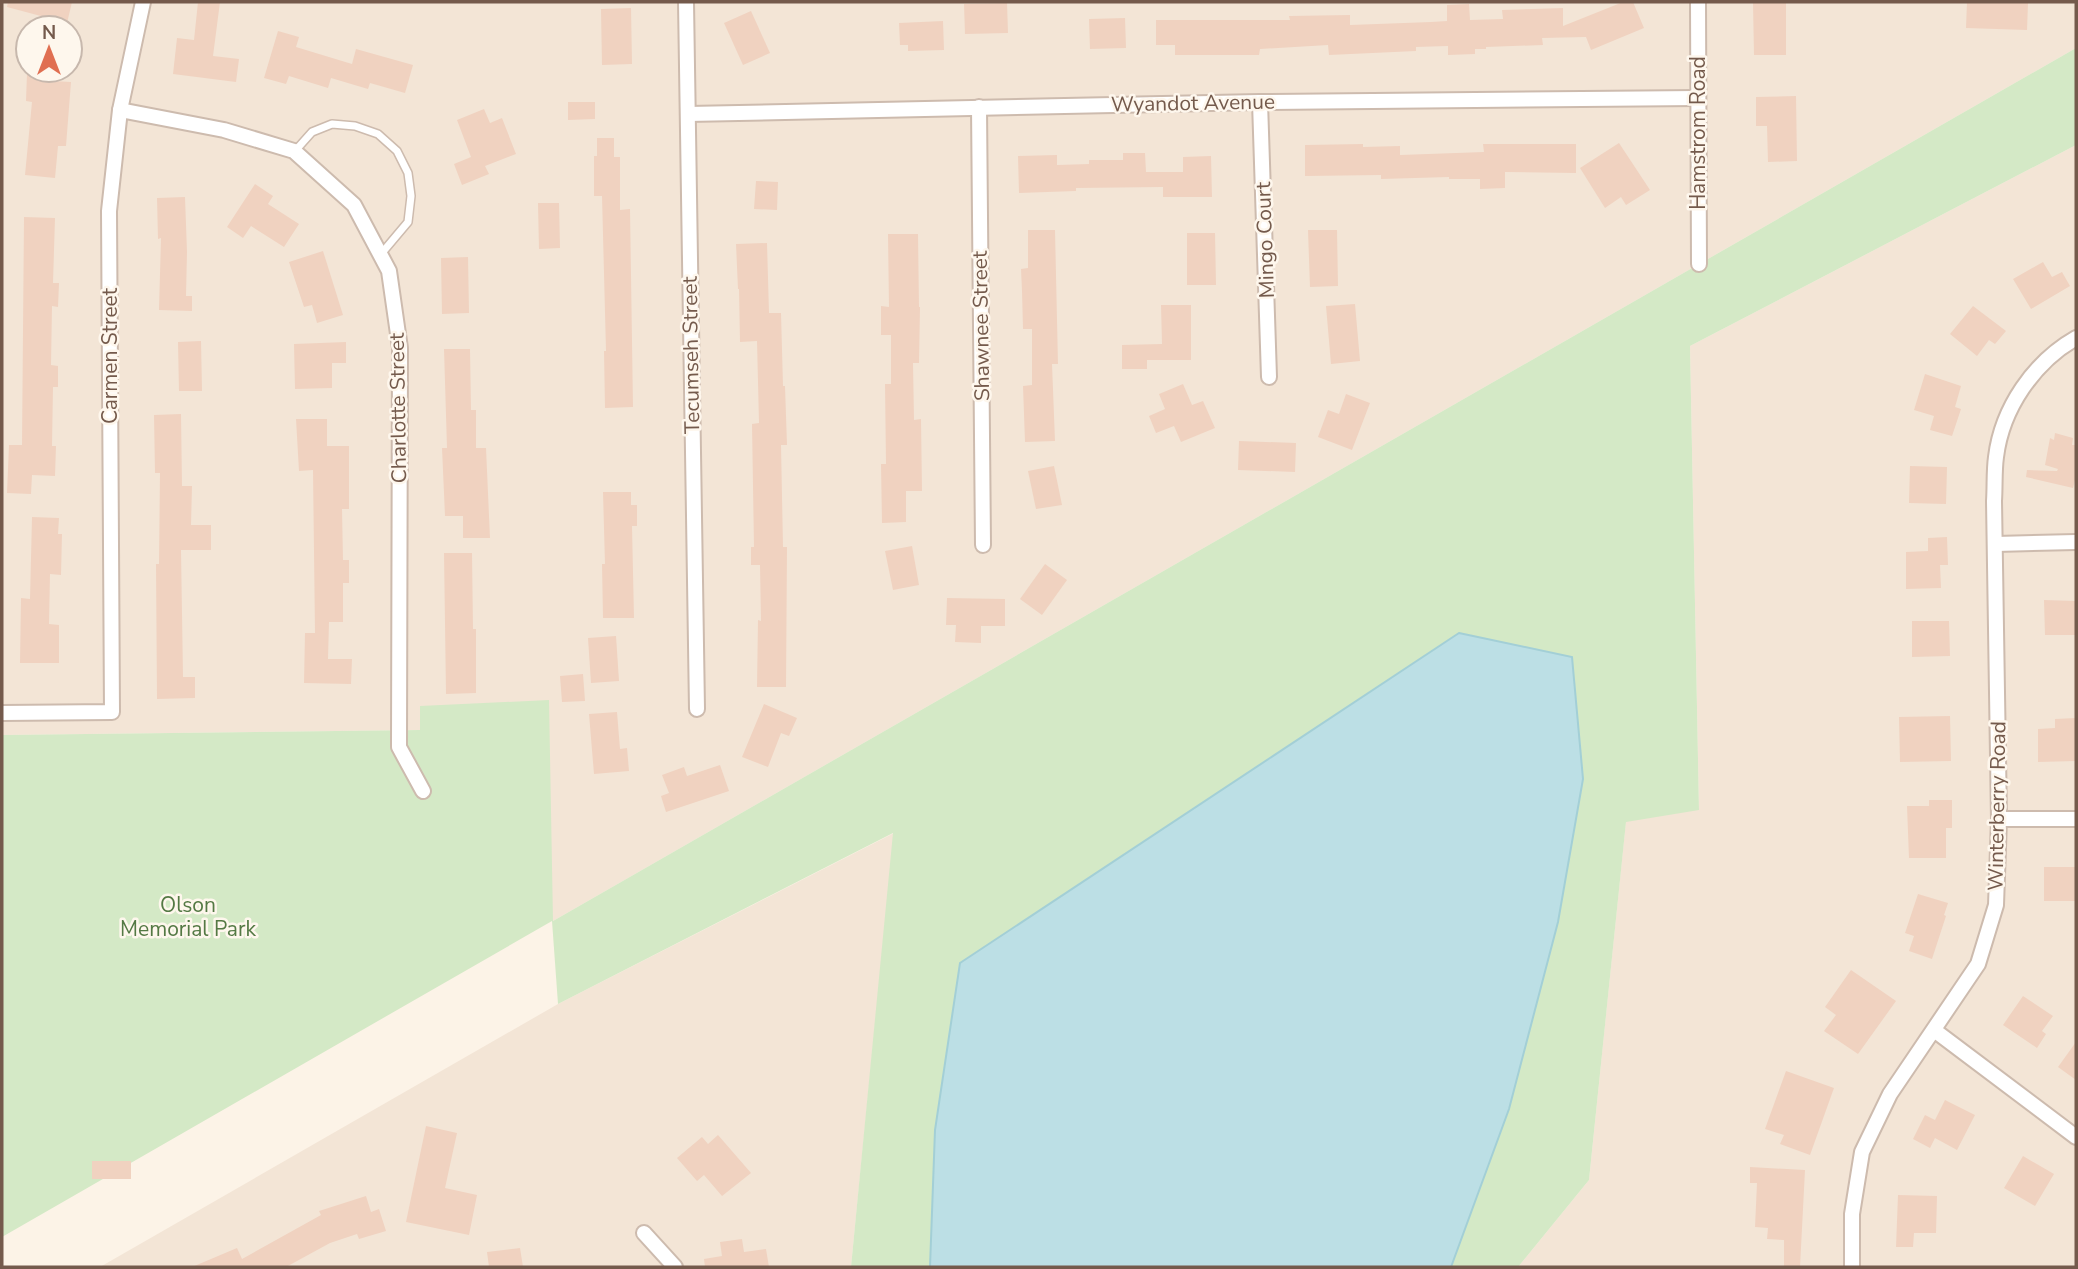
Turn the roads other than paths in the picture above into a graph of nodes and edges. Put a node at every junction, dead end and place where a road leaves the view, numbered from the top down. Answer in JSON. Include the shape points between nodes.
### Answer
{"nodes":[{"id":1,"x":143,"y":2,"type":"edge"},
{"id":2,"x":686,"y":2,"type":"edge"},
{"id":3,"x":1698,"y":2,"type":"edge"},
{"id":4,"x":1698,"y":98,"type":"junction"},
{"id":5,"x":1260,"y":102,"type":"junction"},
{"id":6,"x":979,"y":107,"type":"junction"},
{"id":7,"x":120,"y":110,"type":"junction"},
{"id":8,"x":688,"y":114,"type":"junction"},
{"id":9,"x":294,"y":151,"type":"junction"},
{"id":10,"x":380,"y":254,"type":"junction"},
{"id":11,"x":1699,"y":264,"type":"dead end"},
{"id":12,"x":2076,"y":338,"type":"edge"},
{"id":13,"x":1269,"y":377,"type":"dead end"},
{"id":14,"x":2076,"y":542,"type":"edge"},
{"id":15,"x":1996,"y":544,"type":"junction"},
{"id":16,"x":984,"y":545,"type":"dead end"},
{"id":17,"x":697,"y":709,"type":"dead end"},
{"id":18,"x":2,"y":713,"type":"edge"},
{"id":19,"x":423,"y":791,"type":"dead end"},
{"id":20,"x":1999,"y":819,"type":"junction"},
{"id":21,"x":2076,"y":819,"type":"edge"},
{"id":22,"x":1934,"y":1030,"type":"junction"},
{"id":23,"x":2076,"y":1137,"type":"edge"},
{"id":24,"x":644,"y":1233,"type":"dead end"},
{"id":25,"x":674,"y":1267,"type":"edge"},
{"id":26,"x":1852,"y":1267,"type":"edge"}],
"edges":[{"from":1,"to":7,"type":"street","name":"Carmen Street"},
{"from":2,"to":8,"type":"street","name":"Tecumseh Street"},
{"from":3,"to":4,"type":"street","name":"Hamstrom Road"},
{"from":4,"to":5,"type":"street","name":"Wyandot Avenue"},
{"from":4,"to":11,"type":"street","name":"Hamstrom Road"},
{"from":5,"to":6,"type":"street","name":"Wyandot Avenue"},
{"from":5,"to":13,"type":"street","name":"Mingo Court"},
{"from":6,"to":8,"type":"street","name":"Wyandot Avenue"},
{"from":6,"to":16,"type":"street","name":"Shawnee Street"},
{"from":7,"to":9,"type":"street","name":"Charlotte Street","via":[[224,130]]},
{"from":7,"to":18,"type":"street","name":"Carmen Street","via":[[108,211],[112,712]]},
{"from":8,"to":17,"type":"street","name":"Tecumseh Street"},
{"from":9,"to":10,"type":"street","name":"Charlotte Street","via":[[354,205]]},
{"from":9,"to":10,"type":"lane","via":[[312,132],[332,124],[378,134],[397,151],[408,173],[408,222]]},
{"from":10,"to":19,"type":"street","name":"Charlotte Street","via":[[389,271],[400,348],[400,747]]},
{"from":12,"to":15,"type":"street","name":"Winterberry Road","via":[[2061,346],[2032,375],[2007,411],[1996,456]]},
{"from":14,"to":15,"type":"street"},
{"from":15,"to":20,"type":"street","name":"Winterberry Road"},
{"from":20,"to":21,"type":"street"},
{"from":20,"to":22,"type":"street","name":"Winterberry Road","via":[[1996,905],[1982,953]]},
{"from":22,"to":23,"type":"street"},
{"from":22,"to":26,"type":"street","name":"Winterberry Road","via":[[1890,1094],[1862,1152],[1852,1214]]},
{"from":24,"to":25,"type":"street"}]}
